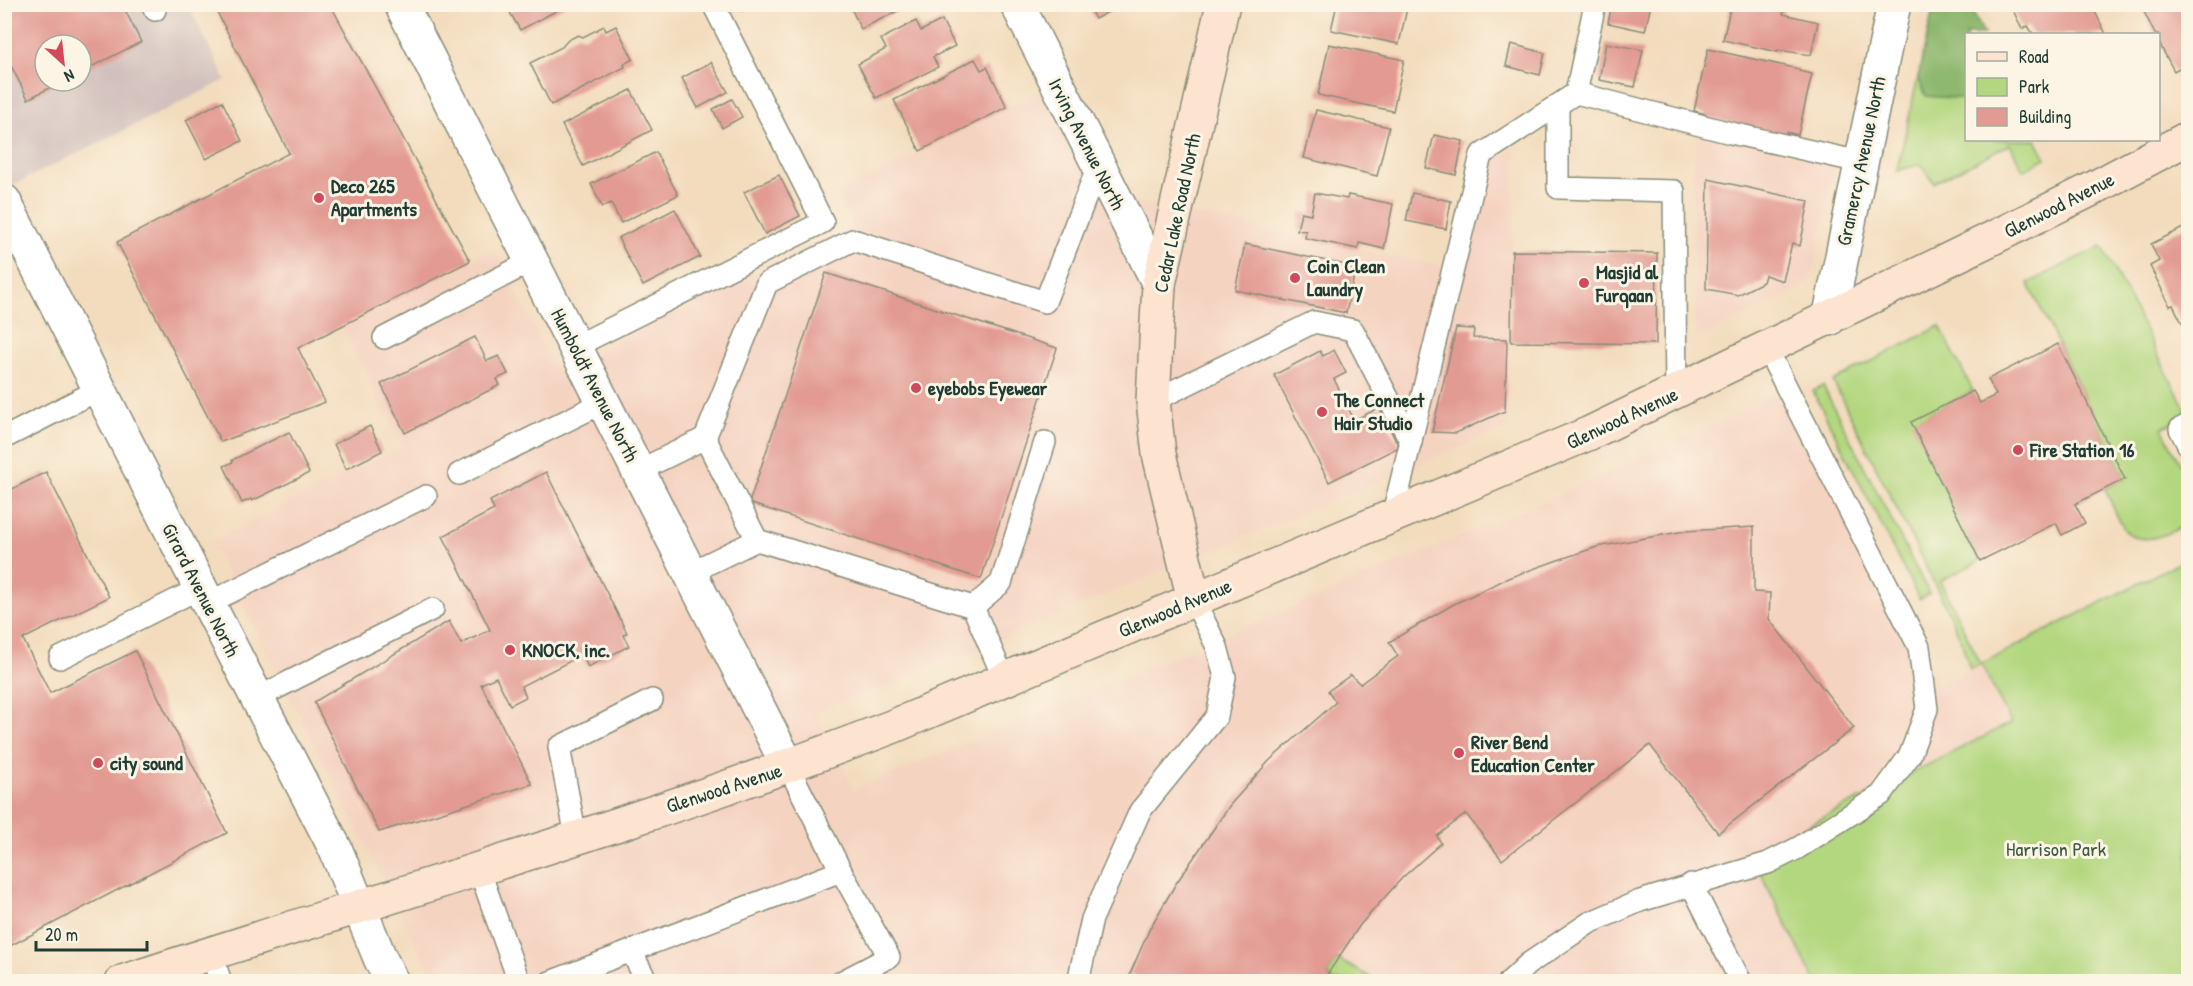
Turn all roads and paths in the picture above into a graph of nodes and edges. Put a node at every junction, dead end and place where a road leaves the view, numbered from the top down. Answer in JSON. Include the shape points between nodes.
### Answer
{"nodes":[{"id":1,"x":401,"y":4,"type":"edge"},
{"id":2,"x":713,"y":4,"type":"edge"},
{"id":3,"x":1017,"y":4,"type":"edge"},
{"id":4,"x":1223,"y":4,"type":"edge"},
{"id":5,"x":1595,"y":4,"type":"edge"},
{"id":6,"x":1894,"y":4,"type":"edge"},
{"id":7,"x":1576,"y":93,"type":"junction"},
{"id":8,"x":1558,"y":105,"type":"junction"},
{"id":9,"x":2188,"y":138,"type":"edge"},
{"id":10,"x":1860,"y":162,"type":"junction"},
{"id":11,"x":1098,"y":166,"type":"junction"},
{"id":12,"x":9,"y":219,"type":"edge"},
{"id":13,"x":532,"y":261,"type":"junction"},
{"id":14,"x":1159,"y":284,"type":"junction"},
{"id":15,"x":1829,"y":319,"type":"junction"},
{"id":16,"x":384,"y":338,"type":"dead end"},
{"id":17,"x":576,"y":346,"type":"junction"},
{"id":18,"x":1767,"y":349,"type":"junction"},
{"id":19,"x":100,"y":389,"type":"junction"},
{"id":20,"x":1676,"y":393,"type":"junction"},
{"id":21,"x":1153,"y":401,"type":"junction"},
{"id":22,"x":604,"y":402,"type":"junction"},
{"id":23,"x":2188,"y":425,"type":"edge"},
{"id":24,"x":4,"y":438,"type":"edge"},
{"id":25,"x":705,"y":438,"type":"junction"},
{"id":26,"x":1045,"y":442,"type":"dead end"},
{"id":27,"x":1411,"y":442,"type":"junction"},
{"id":28,"x":2188,"y":446,"type":"edge"},
{"id":29,"x":638,"y":471,"type":"junction"},
{"id":30,"x":459,"y":474,"type":"dead end"},
{"id":31,"x":426,"y":496,"type":"dead end"},
{"id":32,"x":1392,"y":518,"type":"junction"},
{"id":33,"x":757,"y":540,"type":"junction"},
{"id":34,"x":689,"y":573,"type":"junction"},
{"id":35,"x":204,"y":595,"type":"junction"},
{"id":36,"x":1194,"y":600,"type":"junction"},
{"id":37,"x":973,"y":608,"type":"junction"},
{"id":38,"x":433,"y":609,"type":"dead end"},
{"id":39,"x":60,"y":658,"type":"dead end"},
{"id":40,"x":1004,"y":679,"type":"junction"},
{"id":41,"x":257,"y":698,"type":"junction"},
{"id":42,"x":652,"y":700,"type":"dead end"},
{"id":43,"x":788,"y":766,"type":"junction"},
{"id":44,"x":576,"y":837,"type":"junction"},
{"id":45,"x":478,"y":869,"type":"junction"},
{"id":46,"x":841,"y":870,"type":"junction"},
{"id":47,"x":1692,"y":884,"type":"junction"},
{"id":48,"x":358,"y":906,"type":"junction"},
{"id":49,"x":631,"y":951,"type":"junction"},
{"id":50,"x":216,"y":967,"type":"edge"},
{"id":51,"x":122,"y":981,"type":"edge"},
{"id":52,"x":392,"y":981,"type":"edge"},
{"id":53,"x":519,"y":981,"type":"edge"},
{"id":54,"x":550,"y":981,"type":"edge"},
{"id":55,"x":647,"y":981,"type":"edge"},
{"id":56,"x":841,"y":981,"type":"edge"},
{"id":57,"x":1078,"y":981,"type":"edge"},
{"id":58,"x":1509,"y":981,"type":"edge"},
{"id":59,"x":1741,"y":981,"type":"edge"}],
"edges":[{"from":1,"to":13,"type":"street","name":"Humboldt Avenue North"},
{"from":2,"to":17,"type":"lane","via":[[822,222]]},
{"from":3,"to":11,"type":"street","name":"Irving Avenue North"},
{"from":4,"to":14,"type":"street","name":"Cedar Lake Road North"},
{"from":5,"to":7,"type":"lane"},
{"from":6,"to":10,"type":"street","name":"Gramercy Avenue North"},
{"from":7,"to":8,"type":"lane"},
{"from":7,"to":10,"type":"lane"},
{"from":8,"to":20,"type":"lane","via":[[1558,188],[1674,191]]},
{"from":8,"to":27,"type":"lane","via":[[1481,155]]},
{"from":9,"to":15,"type":"street","name":"Glenwood Avenue"},
{"from":10,"to":15,"type":"street","name":"Gramercy Avenue North"},
{"from":11,"to":14,"type":"street","name":"Irving Avenue North"},
{"from":11,"to":25,"type":"lane","via":[[1045,302],[853,240],[767,283]]},
{"from":12,"to":19,"type":"street","name":"Girard Avenue North"},
{"from":13,"to":16,"type":"lane"},
{"from":13,"to":17,"type":"street","name":"Humboldt Avenue North"},
{"from":14,"to":21,"type":"street","name":"Cedar Lake Road North"},
{"from":15,"to":18,"type":"street","name":"Glenwood Avenue"},
{"from":17,"to":22,"type":"street","name":"Humboldt Avenue North"},
{"from":18,"to":20,"type":"street","name":"Glenwood Avenue"},
{"from":18,"to":47,"type":"lane","via":[[1919,647],[1927,708],[1910,755],[1881,795],[1768,863]]},
{"from":19,"to":24,"type":"lane"},
{"from":19,"to":35,"type":"street","name":"Girard Avenue North"},
{"from":20,"to":32,"type":"street","name":"Glenwood Avenue"},
{"from":21,"to":27,"type":"lane","via":[[1314,322],[1353,330]]},
{"from":21,"to":36,"type":"street","name":"Cedar Lake Road North","via":[[1159,454]]},
{"from":22,"to":29,"type":"street","name":"Humboldt Avenue North"},
{"from":22,"to":30,"type":"lane"},
{"from":23,"to":28,"type":"lane","via":[[2180,429]]},
{"from":25,"to":29,"type":"lane"},
{"from":25,"to":33,"type":"lane"},
{"from":26,"to":37,"type":"lane","via":[[1001,583]]},
{"from":27,"to":32,"type":"lane"},
{"from":29,"to":34,"type":"street","name":"Humboldt Avenue North"},
{"from":31,"to":35,"type":"lane"},
{"from":32,"to":36,"type":"street","name":"Glenwood Avenue"},
{"from":33,"to":34,"type":"lane"},
{"from":33,"to":37,"type":"lane"},
{"from":34,"to":43,"type":"street","name":"Humboldt Avenue North"},
{"from":35,"to":39,"type":"lane"},
{"from":35,"to":41,"type":"street","name":"Girard Avenue North"},
{"from":36,"to":40,"type":"street","name":"Glenwood Avenue"},
{"from":36,"to":57,"type":"lane","via":[[1218,647],[1225,676],[1217,716],[1140,811],[1092,919]]},
{"from":37,"to":40,"type":"lane"},
{"from":38,"to":41,"type":"lane"},
{"from":40,"to":43,"type":"street","name":"Glenwood Avenue"},
{"from":41,"to":48,"type":"street","name":"Girard Avenue North","via":[[335,848]]},
{"from":42,"to":44,"type":"lane","via":[[559,747]]},
{"from":43,"to":44,"type":"street","name":"Glenwood Avenue"},
{"from":43,"to":46,"type":"lane"},
{"from":44,"to":45,"type":"street","name":"Glenwood Avenue"},
{"from":45,"to":48,"type":"street","name":"Glenwood Avenue"},
{"from":45,"to":53,"type":"lane"},
{"from":46,"to":49,"type":"lane"},
{"from":46,"to":56,"type":"lane","via":[[889,957]]},
{"from":47,"to":58,"type":"lane","via":[[1589,922]]},
{"from":47,"to":59,"type":"lane"},
{"from":48,"to":50,"type":"street","name":"Glenwood Avenue"},
{"from":48,"to":52,"type":"street","name":"Girard Avenue North"},
{"from":49,"to":54,"type":"lane"},
{"from":49,"to":55,"type":"lane"},
{"from":50,"to":51,"type":"street","name":"Glenwood Avenue"}]}
